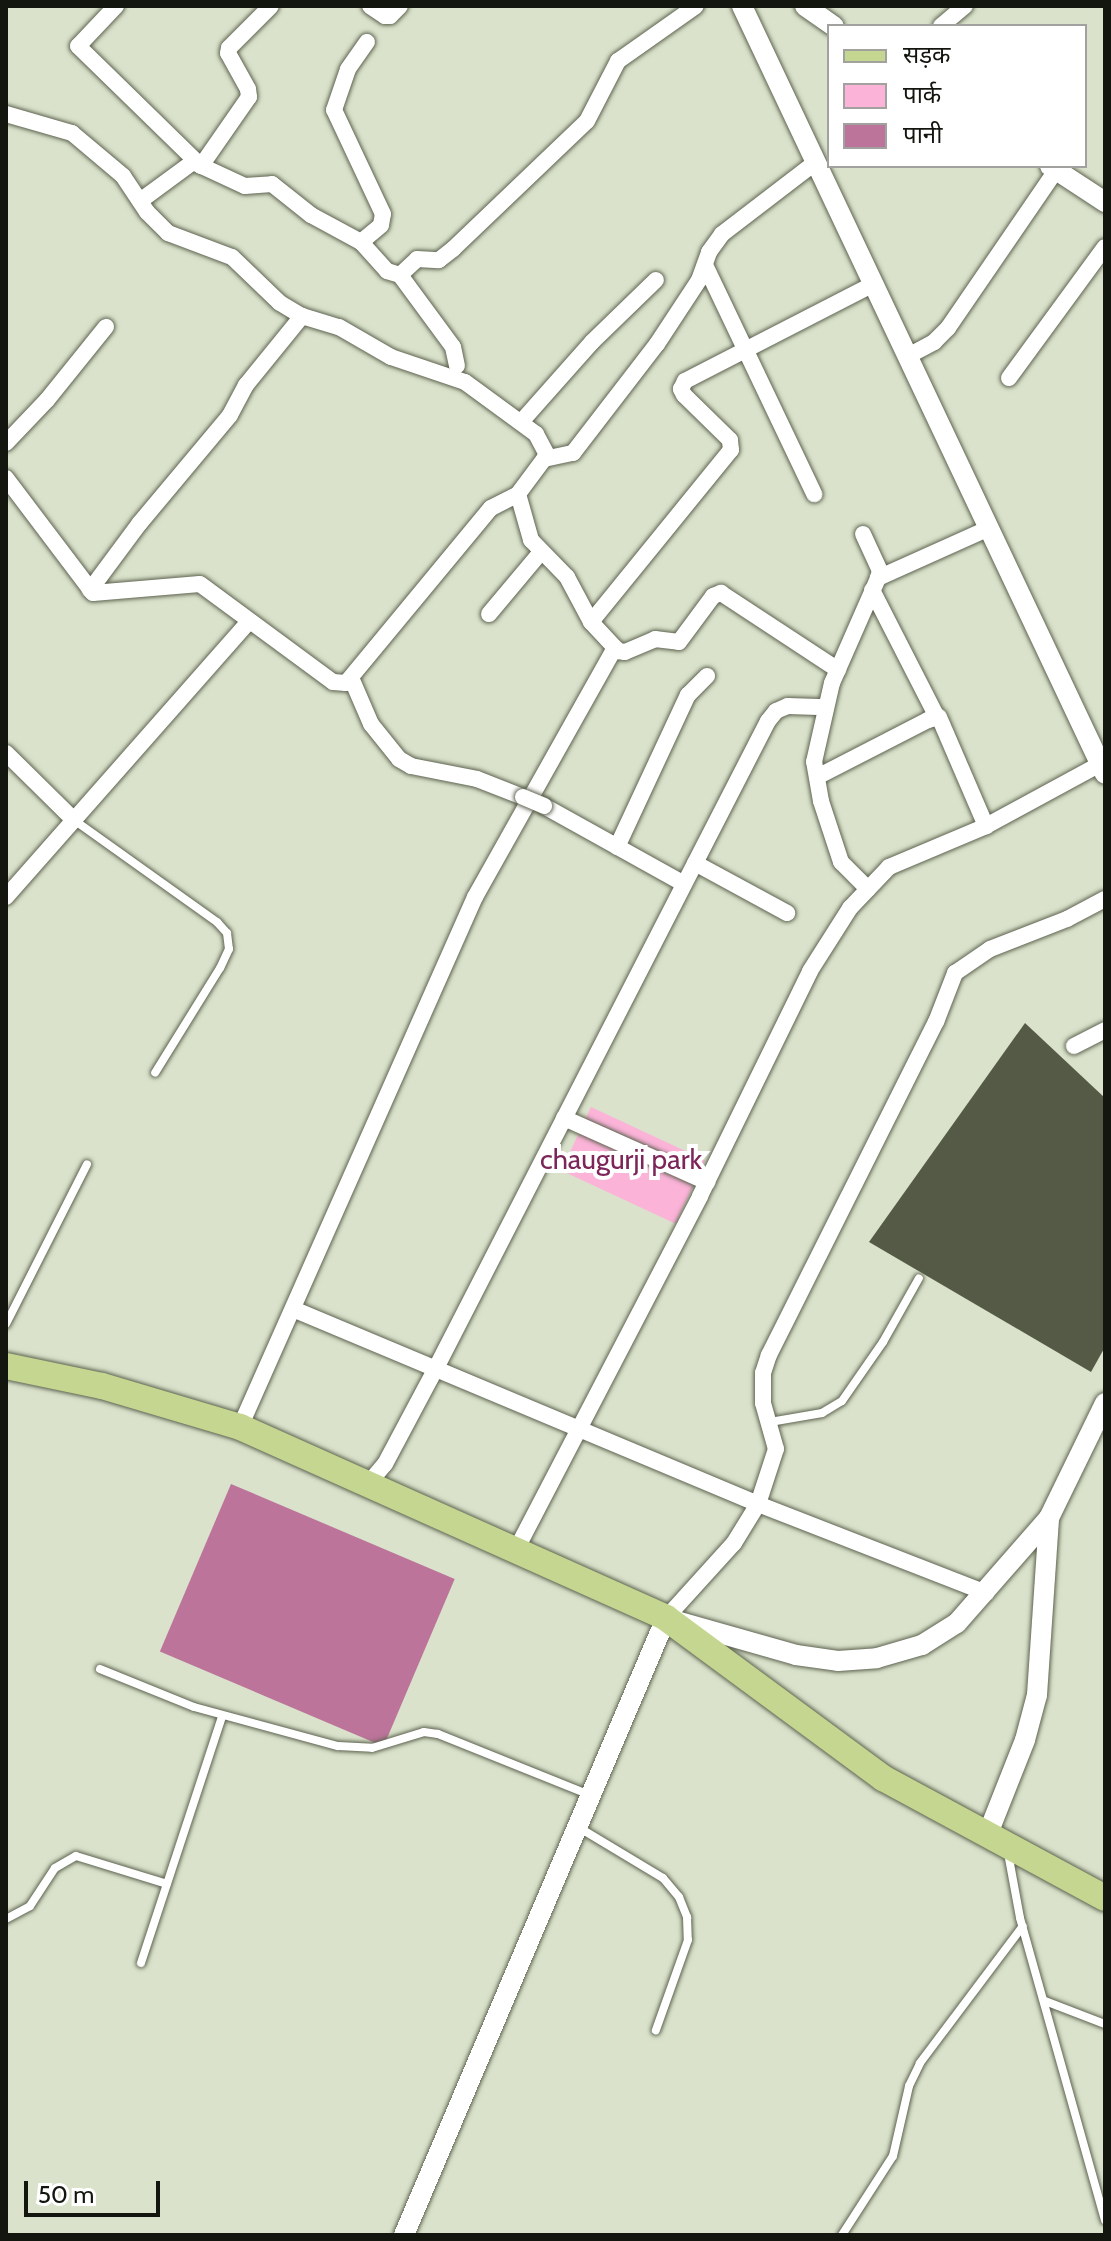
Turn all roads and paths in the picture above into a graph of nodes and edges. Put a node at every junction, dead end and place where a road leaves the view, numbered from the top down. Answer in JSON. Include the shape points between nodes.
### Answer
{"nodes":[{"id":1,"x":116,"y":6,"type":"edge"},
{"id":2,"x":271,"y":6,"type":"edge"},
{"id":3,"x":370,"y":6,"type":"edge"},
{"id":4,"x":400,"y":6,"type":"edge"},
{"id":5,"x":696,"y":6,"type":"edge"},
{"id":6,"x":742,"y":6,"type":"edge"},
{"id":7,"x":805,"y":6,"type":"edge"},
{"id":8,"x":965,"y":6,"type":"edge"},
{"id":9,"x":829,"y":17,"type":"edge"},
{"id":10,"x":943,"y":24,"type":"edge"},
{"id":11,"x":367,"y":42,"type":"dead end"},
{"id":12,"x":6,"y":114,"type":"edge"},
{"id":13,"x":816,"y":162,"type":"junction"},
{"id":14,"x":201,"y":166,"type":"junction"},
{"id":15,"x":1053,"y":168,"type":"edge"},
{"id":16,"x":140,"y":201,"type":"junction"},
{"id":17,"x":1105,"y":202,"type":"edge"},
{"id":18,"x":361,"y":242,"type":"junction"},
{"id":19,"x":1105,"y":247,"type":"edge"},
{"id":20,"x":705,"y":265,"type":"junction"},
{"id":21,"x":400,"y":275,"type":"junction"},
{"id":22,"x":656,"y":280,"type":"dead end"},
{"id":23,"x":874,"y":284,"type":"junction"},
{"id":24,"x":302,"y":316,"type":"junction"},
{"id":25,"x":106,"y":327,"type":"dead end"},
{"id":26,"x":745,"y":349,"type":"junction"},
{"id":27,"x":908,"y":356,"type":"junction"},
{"id":28,"x":457,"y":366,"type":"dead end"},
{"id":29,"x":1009,"y":378,"type":"dead end"},
{"id":30,"x":521,"y":422,"type":"junction"},
{"id":31,"x":6,"y":443,"type":"edge"},
{"id":32,"x":553,"y":456,"type":"junction"},
{"id":33,"x":6,"y":478,"type":"edge"},
{"id":34,"x":518,"y":494,"type":"junction"},
{"id":35,"x":814,"y":494,"type":"dead end"},
{"id":36,"x":989,"y":528,"type":"junction"},
{"id":37,"x":863,"y":534,"type":"dead end"},
{"id":38,"x":541,"y":552,"type":"junction"},
{"id":39,"x":875,"y":584,"type":"junction"},
{"id":40,"x":90,"y":590,"type":"junction"},
{"id":41,"x":489,"y":614,"type":"dead end"},
{"id":42,"x":249,"y":621,"type":"junction"},
{"id":43,"x":591,"y":622,"type":"junction"},
{"id":44,"x":615,"y":648,"type":"junction"},
{"id":45,"x":838,"y":670,"type":"junction"},
{"id":46,"x":707,"y":676,"type":"dead end"},
{"id":47,"x":352,"y":680,"type":"junction"},
{"id":48,"x":826,"y":707,"type":"junction"},
{"id":49,"x":937,"y":717,"type":"junction"},
{"id":50,"x":6,"y":753,"type":"edge"},
{"id":51,"x":1102,"y":769,"type":"edge"},
{"id":52,"x":817,"y":777,"type":"junction"},
{"id":53,"x":74,"y":820,"type":"junction"},
{"id":54,"x":986,"y":826,"type":"junction"},
{"id":55,"x":617,"y":847,"type":"junction"},
{"id":56,"x":695,"y":863,"type":"junction"},
{"id":57,"x":684,"y":884,"type":"junction"},
{"id":58,"x":868,"y":889,"type":"junction"},
{"id":59,"x":6,"y":897,"type":"edge"},
{"id":60,"x":1105,"y":899,"type":"edge"},
{"id":61,"x":787,"y":913,"type":"dead end"},
{"id":62,"x":1105,"y":1030,"type":"edge"},
{"id":63,"x":1074,"y":1046,"type":"dead end"},
{"id":64,"x":155,"y":1073,"type":"dead end"},
{"id":65,"x":564,"y":1118,"type":"junction"},
{"id":66,"x":87,"y":1164,"type":"dead end"},
{"id":67,"x":707,"y":1182,"type":"junction"},
{"id":68,"x":919,"y":1278,"type":"dead end"},
{"id":69,"x":293,"y":1309,"type":"junction"},
{"id":70,"x":6,"y":1324,"type":"edge"},
{"id":71,"x":6,"y":1366,"type":"edge"},
{"id":72,"x":435,"y":1370,"type":"junction"},
{"id":73,"x":1105,"y":1403,"type":"edge"},
{"id":74,"x":770,"y":1422,"type":"junction"},
{"id":75,"x":240,"y":1427,"type":"junction"},
{"id":76,"x":580,"y":1429,"type":"junction"},
{"id":77,"x":368,"y":1484,"type":"junction"},
{"id":78,"x":758,"y":1504,"type":"junction"},
{"id":79,"x":1049,"y":1518,"type":"junction"},
{"id":80,"x":516,"y":1550,"type":"junction"},
{"id":81,"x":986,"y":1593,"type":"junction"},
{"id":82,"x":666,"y":1618,"type":"junction"},
{"id":83,"x":100,"y":1669,"type":"dead end"},
{"id":84,"x":222,"y":1716,"type":"junction"},
{"id":85,"x":591,"y":1795,"type":"junction"},
{"id":86,"x":578,"y":1826,"type":"junction"},
{"id":87,"x":997,"y":1842,"type":"junction"},
{"id":88,"x":167,"y":1884,"type":"junction"},
{"id":89,"x":1105,"y":1898,"type":"edge"},
{"id":90,"x":6,"y":1919,"type":"edge"},
{"id":91,"x":1023,"y":1926,"type":"junction"},
{"id":92,"x":141,"y":1963,"type":"dead end"},
{"id":93,"x":1045,"y":2001,"type":"junction"},
{"id":94,"x":1105,"y":2024,"type":"edge"},
{"id":95,"x":656,"y":2030,"type":"dead end"},
{"id":96,"x":1105,"y":2220,"type":"edge"},
{"id":97,"x":404,"y":2235,"type":"edge"},
{"id":98,"x":842,"y":2235,"type":"edge"}],
"edges":[{"from":1,"to":14,"type":"street","via":[[78,46]]},
{"from":2,"to":14,"type":"street","via":[[229,48],[249,97]]},
{"from":3,"to":4,"type":"street","via":[[385,16]]},
{"from":5,"to":21,"type":"street","via":[[618,61],[587,121],[453,249],[439,260],[417,259]]},
{"from":6,"to":13,"type":"street"},
{"from":7,"to":9,"type":"street"},
{"from":8,"to":10,"type":"street"},
{"from":11,"to":18,"type":"street","via":[[348,69],[334,110],[383,214],[381,225]]},
{"from":12,"to":16,"type":"street","via":[[72,133],[123,176]]},
{"from":13,"to":20,"type":"street","via":[[722,234]]},
{"from":13,"to":23,"type":"street"},
{"from":14,"to":16,"type":"street","via":[[193,162]]},
{"from":14,"to":18,"type":"street","via":[[245,186],[277,186],[311,215]]},
{"from":15,"to":17,"type":"street"},
{"from":15,"to":27,"type":"street","via":[[948,328]]},
{"from":16,"to":24,"type":"street","via":[[168,233],[232,257],[280,303]]},
{"from":18,"to":21,"type":"street","via":[[387,271]]},
{"from":19,"to":29,"type":"street"},
{"from":20,"to":26,"type":"street"},
{"from":20,"to":32,"type":"street","via":[[657,344],[606,412],[573,453]]},
{"from":21,"to":28,"type":"street","via":[[453,347]]},
{"from":22,"to":30,"type":"street"},
{"from":23,"to":26,"type":"street"},
{"from":23,"to":27,"type":"street"},
{"from":24,"to":30,"type":"street","via":[[339,327],[391,357],[453,376]]},
{"from":24,"to":40,"type":"street"},
{"from":25,"to":31,"type":"street"},
{"from":26,"to":35,"type":"street"},
{"from":26,"to":43,"type":"street","via":[[685,381],[681,389],[730,440],[731,450]]},
{"from":27,"to":36,"type":"street"},
{"from":30,"to":32,"type":"street"},
{"from":32,"to":34,"type":"street"},
{"from":33,"to":40,"type":"street"},
{"from":34,"to":38,"type":"street","via":[[528,535]]},
{"from":34,"to":47,"type":"street","via":[[486,513]]},
{"from":36,"to":39,"type":"street"},
{"from":36,"to":51,"type":"street"},
{"from":37,"to":39,"type":"street","via":[[880,571]]},
{"from":38,"to":41,"type":"street"},
{"from":38,"to":43,"type":"street","via":[[567,577]]},
{"from":39,"to":45,"type":"street"},
{"from":39,"to":49,"type":"street"},
{"from":40,"to":42,"type":"street","via":[[200,584]]},
{"from":42,"to":47,"type":"street","via":[[333,682]]},
{"from":42,"to":53,"type":"street"},
{"from":43,"to":44,"type":"street"},
{"from":44,"to":45,"type":"street","via":[[625,652],[655,639],[679,642],[713,596],[721,593]]},
{"from":44,"to":69,"type":"street","via":[[475,897]]},
{"from":45,"to":48,"type":"street"},
{"from":46,"to":55,"type":"street","via":[[688,695]]},
{"from":47,"to":55,"type":"street","bridge":true,"via":[[371,724],[399,759],[523,797]]},
{"from":48,"to":52,"type":"street","via":[[814,762]]},
{"from":48,"to":56,"type":"street","via":[[799,704],[773,715]]},
{"from":49,"to":52,"type":"street"},
{"from":49,"to":54,"type":"street"},
{"from":50,"to":53,"type":"street"},
{"from":51,"to":54,"type":"street"},
{"from":52,"to":58,"type":"street","via":[[828,833],[841,862]]},
{"from":53,"to":59,"type":"street"},
{"from":53,"to":64,"type":"lane","via":[[227,933],[229,949],[220,968]]},
{"from":54,"to":58,"type":"street","via":[[889,867]]},
{"from":55,"to":57,"type":"street"},
{"from":56,"to":57,"type":"street"},
{"from":56,"to":61,"type":"street"},
{"from":57,"to":65,"type":"street"},
{"from":58,"to":67,"type":"street","via":[[810,971]]},
{"from":60,"to":74,"type":"street","via":[[990,949],[955,973],[936,1022],[769,1355],[763,1403]]},
{"from":62,"to":63,"type":"street"},
{"from":65,"to":67,"type":"street"},
{"from":65,"to":72,"type":"street"},
{"from":66,"to":70,"type":"lane"},
{"from":67,"to":76,"type":"street"},
{"from":68,"to":74,"type":"lane","via":[[842,1401],[822,1413]]},
{"from":69,"to":72,"type":"street"},
{"from":69,"to":75,"type":"street"},
{"from":71,"to":75,"type":"main road","via":[[102,1386]]},
{"from":72,"to":76,"type":"street"},
{"from":72,"to":77,"type":"street","via":[[385,1464]]},
{"from":73,"to":79,"type":"street"},
{"from":74,"to":78,"type":"street","via":[[776,1449]]},
{"from":75,"to":77,"type":"main road"},
{"from":76,"to":78,"type":"street"},
{"from":76,"to":80,"type":"street"},
{"from":77,"to":80,"type":"main road"},
{"from":78,"to":81,"type":"street"},
{"from":78,"to":82,"type":"street","via":[[734,1543]]},
{"from":79,"to":81,"type":"street"},
{"from":79,"to":87,"type":"street","via":[[1037,1695]]},
{"from":80,"to":82,"type":"main road"},
{"from":81,"to":82,"type":"street","via":[[957,1623],[922,1645],[877,1658],[838,1661],[796,1655]]},
{"from":82,"to":85,"type":"street"},
{"from":82,"to":87,"type":"main road","via":[[883,1778]]},
{"from":83,"to":84,"type":"lane"},
{"from":84,"to":85,"type":"lane","via":[[358,1749],[424,1732],[438,1734]]},
{"from":84,"to":88,"type":"lane"},
{"from":85,"to":86,"type":"street"},
{"from":86,"to":95,"type":"lane","via":[[663,1878],[687,1917],[688,1940]]},
{"from":86,"to":97,"type":"street"},
{"from":87,"to":89,"type":"main road"},
{"from":87,"to":91,"type":"lane"},
{"from":88,"to":90,"type":"lane","via":[[76,1856],[55,1868],[21,1914]]},
{"from":88,"to":92,"type":"lane"},
{"from":91,"to":93,"type":"lane"},
{"from":91,"to":98,"type":"lane","via":[[920,2063],[909,2086],[893,2156]]},
{"from":93,"to":94,"type":"lane"},
{"from":93,"to":96,"type":"lane"}]}
